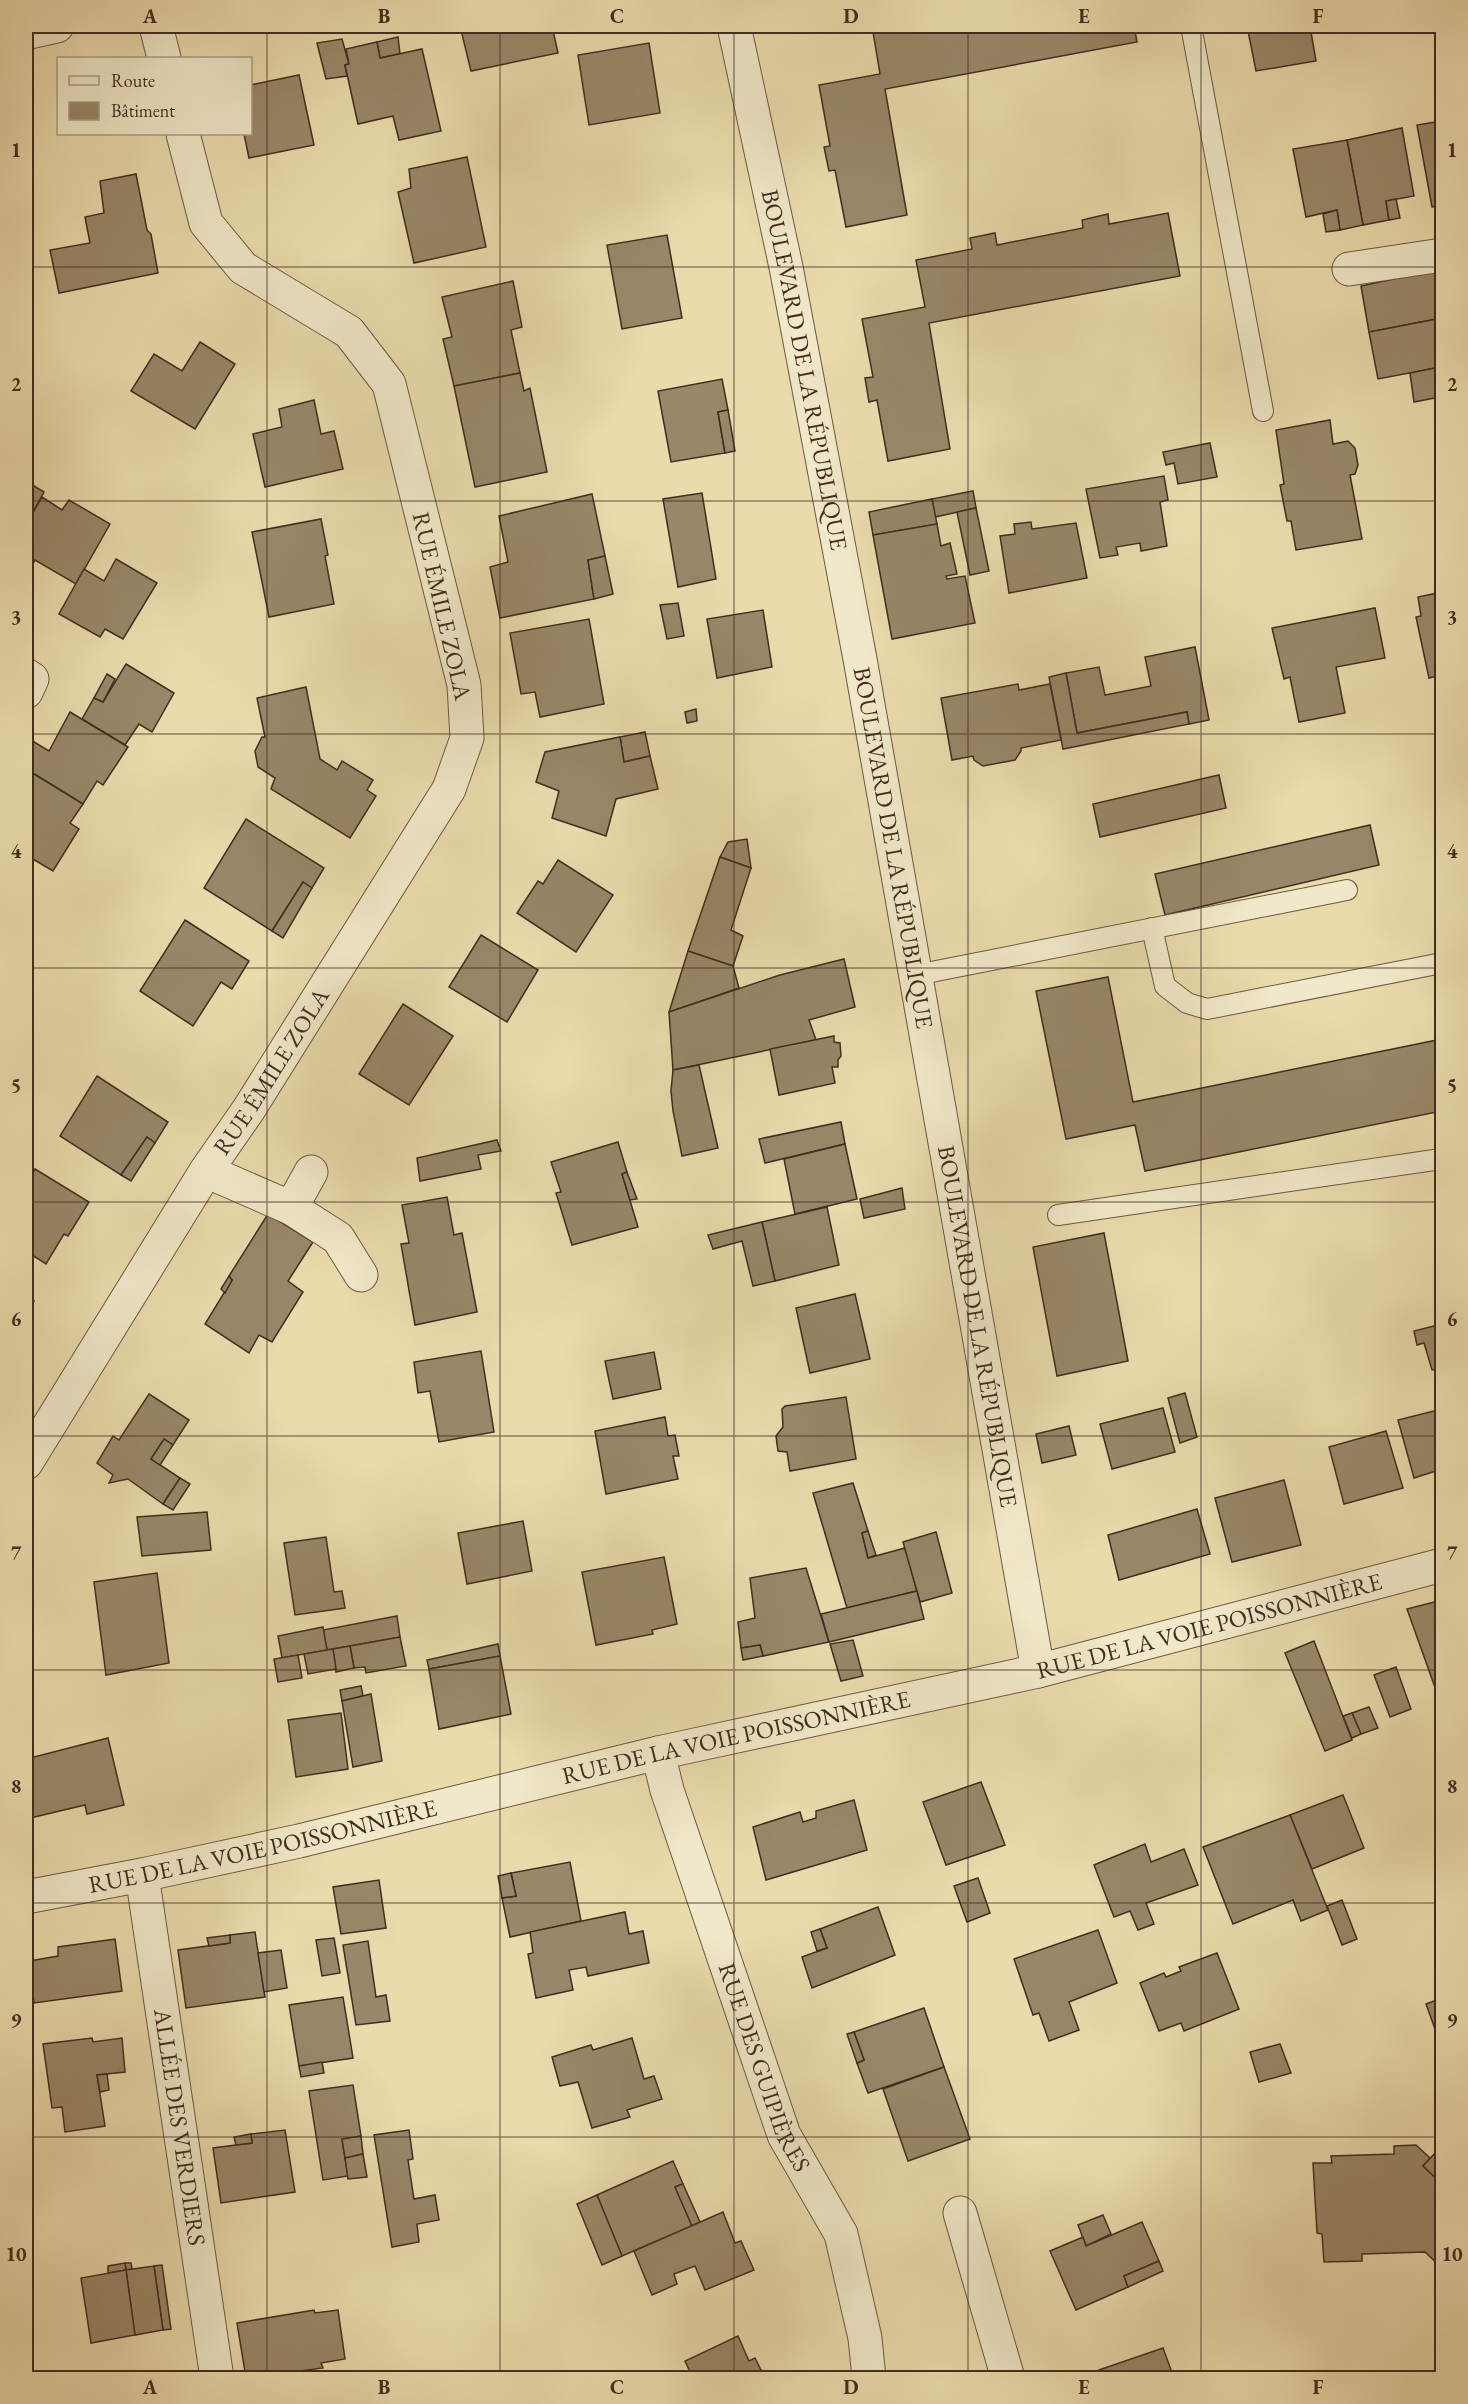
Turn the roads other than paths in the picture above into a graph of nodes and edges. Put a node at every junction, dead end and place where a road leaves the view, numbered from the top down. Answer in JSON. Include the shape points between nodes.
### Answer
{"nodes":[{"id":1,"x":57,"y":26,"type":"edge"},
{"id":2,"x":156,"y":26,"type":"edge"},
{"id":3,"x":734,"y":26,"type":"edge"},
{"id":4,"x":1191,"y":26,"type":"edge"},
{"id":5,"x":26,"y":33,"type":"edge"},
{"id":6,"x":164,"y":57,"type":"edge"},
{"id":7,"x":183,"y":135,"type":"edge"},
{"id":8,"x":1443,"y":255,"type":"edge"},
{"id":9,"x":1349,"y":268,"type":"dead end"},
{"id":10,"x":1263,"y":411,"type":"dead end"},
{"id":11,"x":26,"y":675,"type":"edge"},
{"id":12,"x":26,"y":692,"type":"edge"},
{"id":13,"x":1347,"y":890,"type":"dead end"},
{"id":14,"x":1152,"y":928,"type":"junction"},
{"id":15,"x":1443,"y":963,"type":"edge"},
{"id":16,"x":916,"y":975,"type":"junction"},
{"id":17,"x":1443,"y":1163,"type":"edge"},
{"id":18,"x":206,"y":1171,"type":"junction"},
{"id":19,"x":311,"y":1172,"type":"dead end"},
{"id":20,"x":291,"y":1208,"type":"junction"},
{"id":21,"x":1059,"y":1215,"type":"dead end"},
{"id":22,"x":361,"y":1275,"type":"dead end"},
{"id":23,"x":26,"y":1463,"type":"edge"},
{"id":24,"x":1443,"y":1565,"type":"edge"},
{"id":25,"x":1038,"y":1671,"type":"junction"},
{"id":26,"x":658,"y":1753,"type":"junction"},
{"id":27,"x":142,"y":1875,"type":"junction"},
{"id":28,"x":26,"y":1897,"type":"edge"},
{"id":29,"x":960,"y":2213,"type":"dead end"},
{"id":30,"x":217,"y":2379,"type":"edge"},
{"id":31,"x":869,"y":2379,"type":"edge"},
{"id":32,"x":1008,"y":2379,"type":"edge"}],
"edges":[{"from":1,"to":5,"type":"street"},
{"from":2,"to":6,"type":"street"},
{"from":3,"to":16,"type":"street","name":"BOULEVARD DE LA RÉPUBLIQUE","via":[[788,279]]},
{"from":4,"to":10,"type":"lane"},
{"from":7,"to":18,"type":"street","name":"RUE ÉMILE ZOLA","via":[[206,223],[243,268],[349,332],[389,384],[464,685],[467,738],[449,789],[249,1109]]},
{"from":8,"to":9,"type":"street"},
{"from":11,"to":12,"type":"street","via":[[32,679]]},
{"from":13,"to":14,"type":"lane"},
{"from":14,"to":15,"type":"lane","via":[[1165,986],[1187,1003],[1207,1009]]},
{"from":14,"to":16,"type":"lane"},
{"from":16,"to":25,"type":"street","name":"BOULEVARD DE LA RÉPUBLIQUE"},
{"from":17,"to":21,"type":"lane","via":[[1441,1159]]},
{"from":18,"to":20,"type":"street","name":"RUE ÉMILE ZOLA"},
{"from":18,"to":23,"type":"street","name":"RUE ÉMILE ZOLA"},
{"from":19,"to":20,"type":"street"},
{"from":20,"to":22,"type":"street","name":"RUE ÉMILE ZOLA","via":[[338,1238]]},
{"from":24,"to":25,"type":"street","name":"RUE DE LA VOIE POISSONNIÈRE"},
{"from":25,"to":26,"type":"street","name":"RUE DE LA VOIE POISSONNIÈRE"},
{"from":26,"to":27,"type":"street","name":"RUE DE LA VOIE POISSONNIÈRE","via":[[299,1841]]},
{"from":26,"to":31,"type":"street","name":"RUE DES GUIPIÈRES","via":[[667,1790],[784,2135],[841,2234],[865,2338]]},
{"from":27,"to":28,"type":"street","name":"RUE DE LA VOIE POISSONNIÈRE"},
{"from":27,"to":30,"type":"street","name":"ALLÉE DES VERDIERS"},
{"from":29,"to":32,"type":"street"}]}
